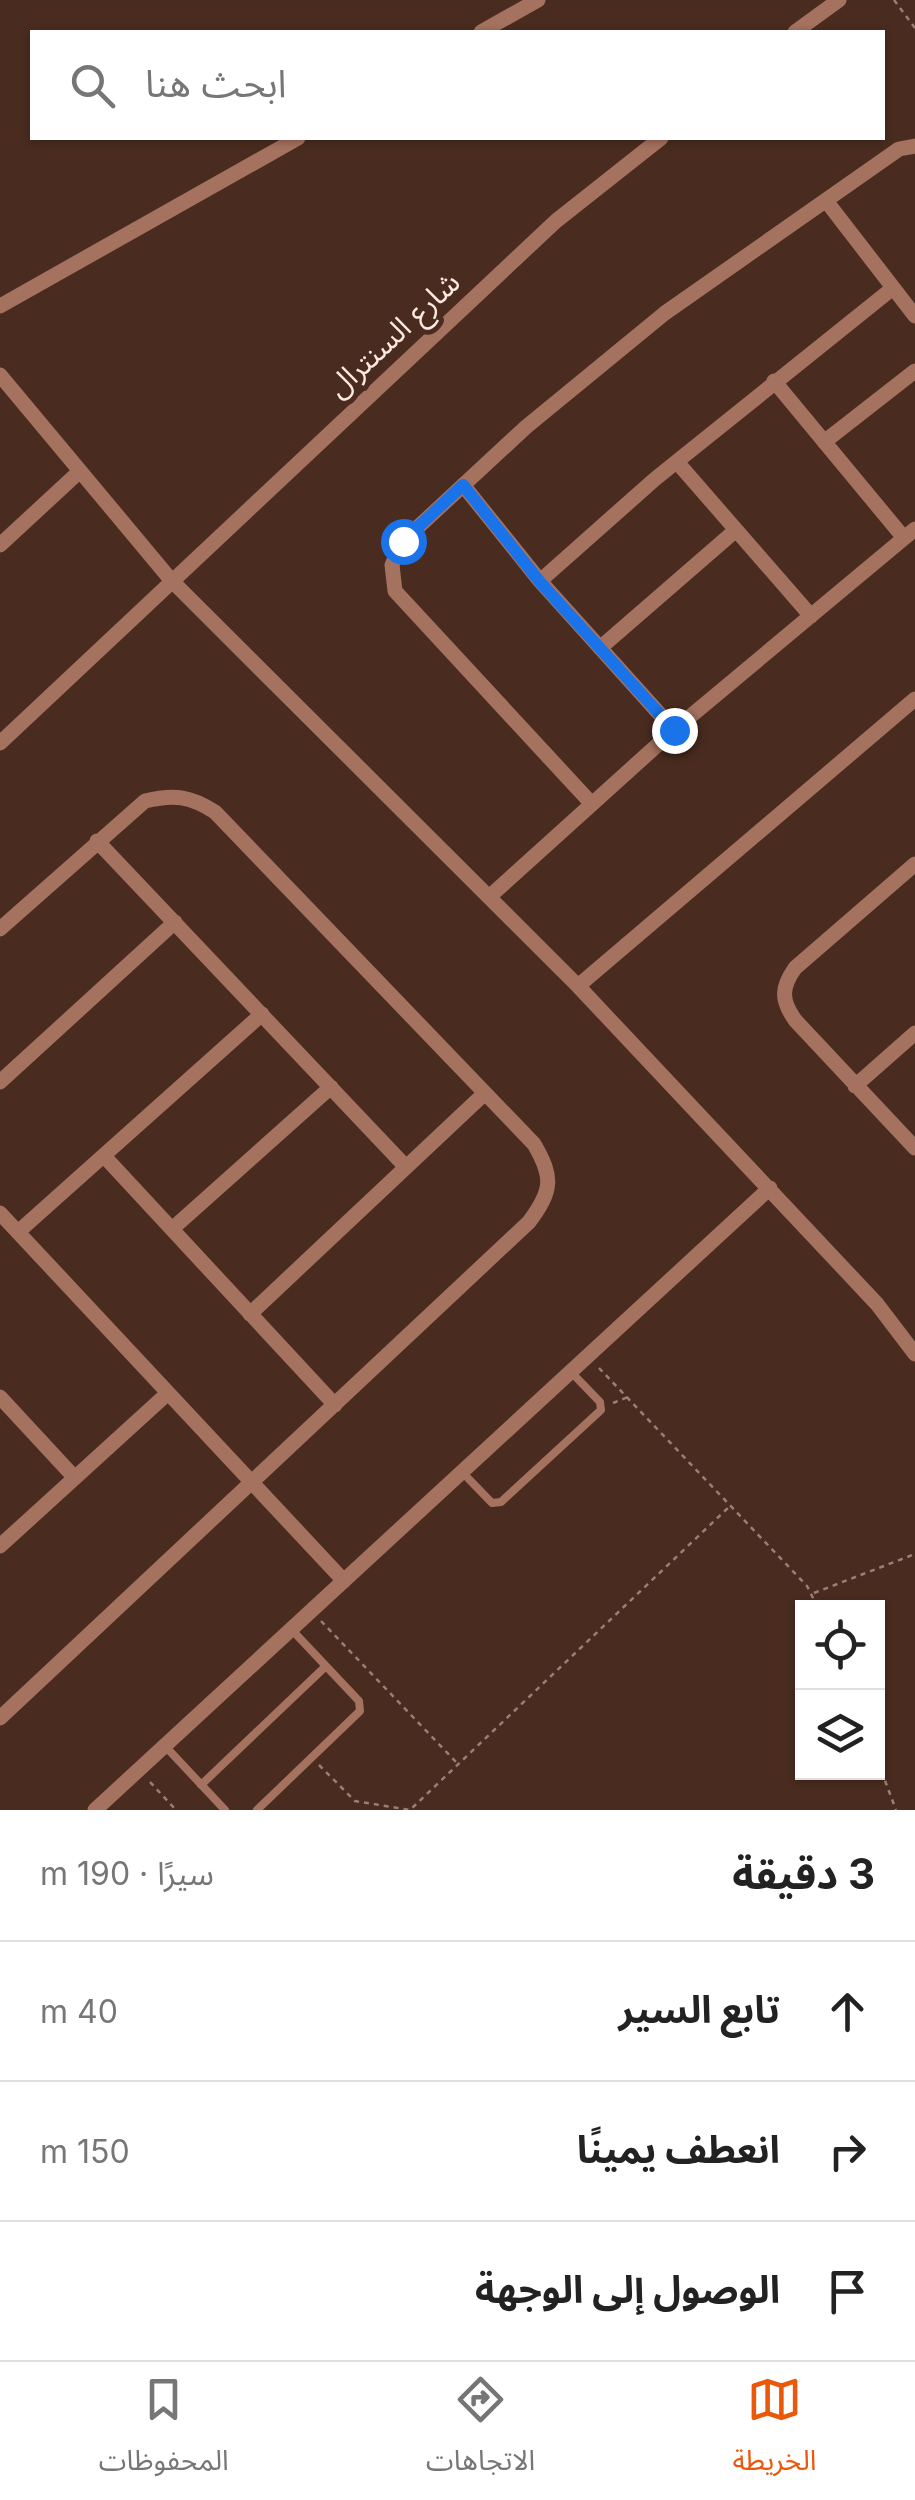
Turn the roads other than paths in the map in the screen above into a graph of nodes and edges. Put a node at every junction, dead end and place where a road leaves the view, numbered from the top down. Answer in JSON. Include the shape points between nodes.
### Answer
{"nodes":[{"id":1,"x":538,"y":0,"type":"edge"},
{"id":2,"x":839,"y":0,"type":"edge"},
{"id":3,"x":485,"y":30,"type":"edge"},
{"id":4,"x":798,"y":30,"type":"edge"},
{"id":5,"x":915,"y":138,"type":"edge"},
{"id":6,"x":294,"y":140,"type":"edge"},
{"id":7,"x":658,"y":140,"type":"edge"},
{"id":8,"x":907,"y":148,"type":"edge"},
{"id":9,"x":827,"y":202,"type":"junction"},
{"id":10,"x":892,"y":288,"type":"junction"},
{"id":11,"x":0,"y":306,"type":"edge"},
{"id":12,"x":915,"y":316,"type":"edge"},
{"id":13,"x":915,"y":371,"type":"edge"},
{"id":14,"x":0,"y":375,"type":"edge"},
{"id":15,"x":774,"y":381,"type":"junction"},
{"id":16,"x":824,"y":442,"type":"junction"},
{"id":17,"x":677,"y":462,"type":"junction"},
{"id":18,"x":80,"y":471,"type":"junction"},
{"id":19,"x":463,"y":485,"type":"junction"},
{"id":20,"x":736,"y":530,"type":"junction"},
{"id":21,"x":909,"y":534,"type":"edge"},
{"id":22,"x":0,"y":546,"type":"edge"},
{"id":23,"x":171,"y":580,"type":"junction"},
{"id":24,"x":540,"y":582,"type":"junction"},
{"id":25,"x":811,"y":616,"type":"junction"},
{"id":26,"x":600,"y":648,"type":"junction"},
{"id":27,"x":915,"y":699,"type":"edge"},
{"id":28,"x":674,"y":730,"type":"junction"},
{"id":29,"x":0,"y":743,"type":"edge"},
{"id":30,"x":591,"y":804,"type":"junction"},
{"id":31,"x":98,"y":841,"type":"junction"},
{"id":32,"x":915,"y":864,"type":"edge"},
{"id":33,"x":488,"y":897,"type":"junction"},
{"id":34,"x":174,"y":922,"type":"junction"},
{"id":35,"x":0,"y":929,"type":"edge"},
{"id":36,"x":578,"y":986,"type":"junction"},
{"id":37,"x":262,"y":1014,"type":"junction"},
{"id":38,"x":915,"y":1033,"type":"edge"},
{"id":39,"x":0,"y":1082,"type":"edge"},
{"id":40,"x":855,"y":1086,"type":"junction"},
{"id":41,"x":330,"y":1087,"type":"junction"},
{"id":42,"x":484,"y":1093,"type":"junction"},
{"id":43,"x":915,"y":1148,"type":"edge"},
{"id":44,"x":104,"y":1156,"type":"junction"},
{"id":45,"x":406,"y":1167,"type":"junction"},
{"id":46,"x":770,"y":1188,"type":"junction"},
{"id":47,"x":0,"y":1213,"type":"edge"},
{"id":48,"x":172,"y":1229,"type":"junction"},
{"id":49,"x":18,"y":1232,"type":"junction"},
{"id":50,"x":250,"y":1314,"type":"junction"},
{"id":51,"x":915,"y":1354,"type":"edge"},
{"id":52,"x":571,"y":1372,"type":"junction"},
{"id":53,"x":168,"y":1393,"type":"junction"},
{"id":54,"x":0,"y":1398,"type":"edge"},
{"id":55,"x":336,"y":1406,"type":"junction"},
{"id":56,"x":462,"y":1472,"type":"junction"},
{"id":57,"x":75,"y":1478,"type":"junction"},
{"id":58,"x":252,"y":1483,"type":"junction"},
{"id":59,"x":0,"y":1546,"type":"edge"},
{"id":60,"x":344,"y":1581,"type":"junction"},
{"id":61,"x":291,"y":1629,"type":"junction"},
{"id":62,"x":326,"y":1666,"type":"junction"},
{"id":63,"x":0,"y":1718,"type":"edge"},
{"id":64,"x":165,"y":1746,"type":"junction"},
{"id":65,"x":201,"y":1785,"type":"junction"},
{"id":66,"x":96,"y":1810,"type":"edge"},
{"id":67,"x":225,"y":1810,"type":"edge"},
{"id":68,"x":256,"y":1810,"type":"edge"}],
"edges":[{"from":1,"to":3,"type":"street"},
{"from":2,"to":4,"type":"street"},
{"from":5,"to":8,"type":"lane"},
{"from":6,"to":11,"type":"street"},
{"from":7,"to":23,"type":"street","name":"شارع السنترال","via":[[556,221]]},
{"from":8,"to":9,"type":"street"},
{"from":9,"to":10,"type":"street"},
{"from":9,"to":19,"type":"street","via":[[665,314]]},
{"from":10,"to":12,"type":"street"},
{"from":10,"to":15,"type":"street"},
{"from":13,"to":16,"type":"street"},
{"from":14,"to":18,"type":"street"},
{"from":15,"to":16,"type":"street"},
{"from":15,"to":17,"type":"street"},
{"from":16,"to":21,"type":"street"},
{"from":17,"to":20,"type":"street"},
{"from":17,"to":24,"type":"street"},
{"from":18,"to":22,"type":"street"},
{"from":18,"to":23,"type":"street"},
{"from":19,"to":24,"type":"street"},
{"from":19,"to":30,"type":"street","via":[[403,541],[392,565],[395,591]]},
{"from":20,"to":25,"type":"street"},
{"from":20,"to":26,"type":"street"},
{"from":21,"to":25,"type":"street"},
{"from":23,"to":29,"type":"street","name":"شارع السنترال"},
{"from":23,"to":33,"type":"street"},
{"from":24,"to":26,"type":"street"},
{"from":25,"to":28,"type":"street"},
{"from":26,"to":28,"type":"street"},
{"from":27,"to":36,"type":"street"},
{"from":28,"to":30,"type":"street"},
{"from":30,"to":33,"type":"street"},
{"from":31,"to":34,"type":"street"},
{"from":31,"to":35,"type":"street"},
{"from":31,"to":42,"type":"street","via":[[145,801],[194,798],[215,812]]},
{"from":32,"to":40,"type":"street","via":[[784,984],[784,1004],[795,1020]]},
{"from":33,"to":36,"type":"street"},
{"from":34,"to":37,"type":"street"},
{"from":34,"to":39,"type":"street"},
{"from":36,"to":46,"type":"street"},
{"from":37,"to":41,"type":"street"},
{"from":37,"to":44,"type":"street"},
{"from":38,"to":40,"type":"street"},
{"from":40,"to":43,"type":"street"},
{"from":41,"to":45,"type":"street"},
{"from":41,"to":48,"type":"street"},
{"from":42,"to":45,"type":"street"},
{"from":42,"to":55,"type":"street","via":[[545,1162],[550,1184],[543,1203]]},
{"from":44,"to":48,"type":"street"},
{"from":44,"to":49,"type":"street"},
{"from":45,"to":50,"type":"street"},
{"from":46,"to":51,"type":"street"},
{"from":46,"to":52,"type":"street"},
{"from":47,"to":49,"type":"street"},
{"from":48,"to":50,"type":"street"},
{"from":49,"to":53,"type":"street"},
{"from":50,"to":55,"type":"street"},
{"from":52,"to":56,"type":"street"},
{"from":52,"to":56,"type":"lane","via":[[602,1406],[501,1502],[492,1503]]},
{"from":53,"to":57,"type":"street"},
{"from":53,"to":58,"type":"street"},
{"from":54,"to":57,"type":"street"},
{"from":55,"to":58,"type":"street"},
{"from":56,"to":60,"type":"street"},
{"from":57,"to":59,"type":"street"},
{"from":58,"to":60,"type":"street"},
{"from":58,"to":63,"type":"street"},
{"from":60,"to":61,"type":"street"},
{"from":61,"to":62,"type":"lane"},
{"from":61,"to":64,"type":"street"},
{"from":62,"to":65,"type":"lane"},
{"from":62,"to":68,"type":"lane","via":[[361,1706],[357,1717]]},
{"from":64,"to":65,"type":"lane"},
{"from":64,"to":66,"type":"street"},
{"from":65,"to":67,"type":"lane"}]}
